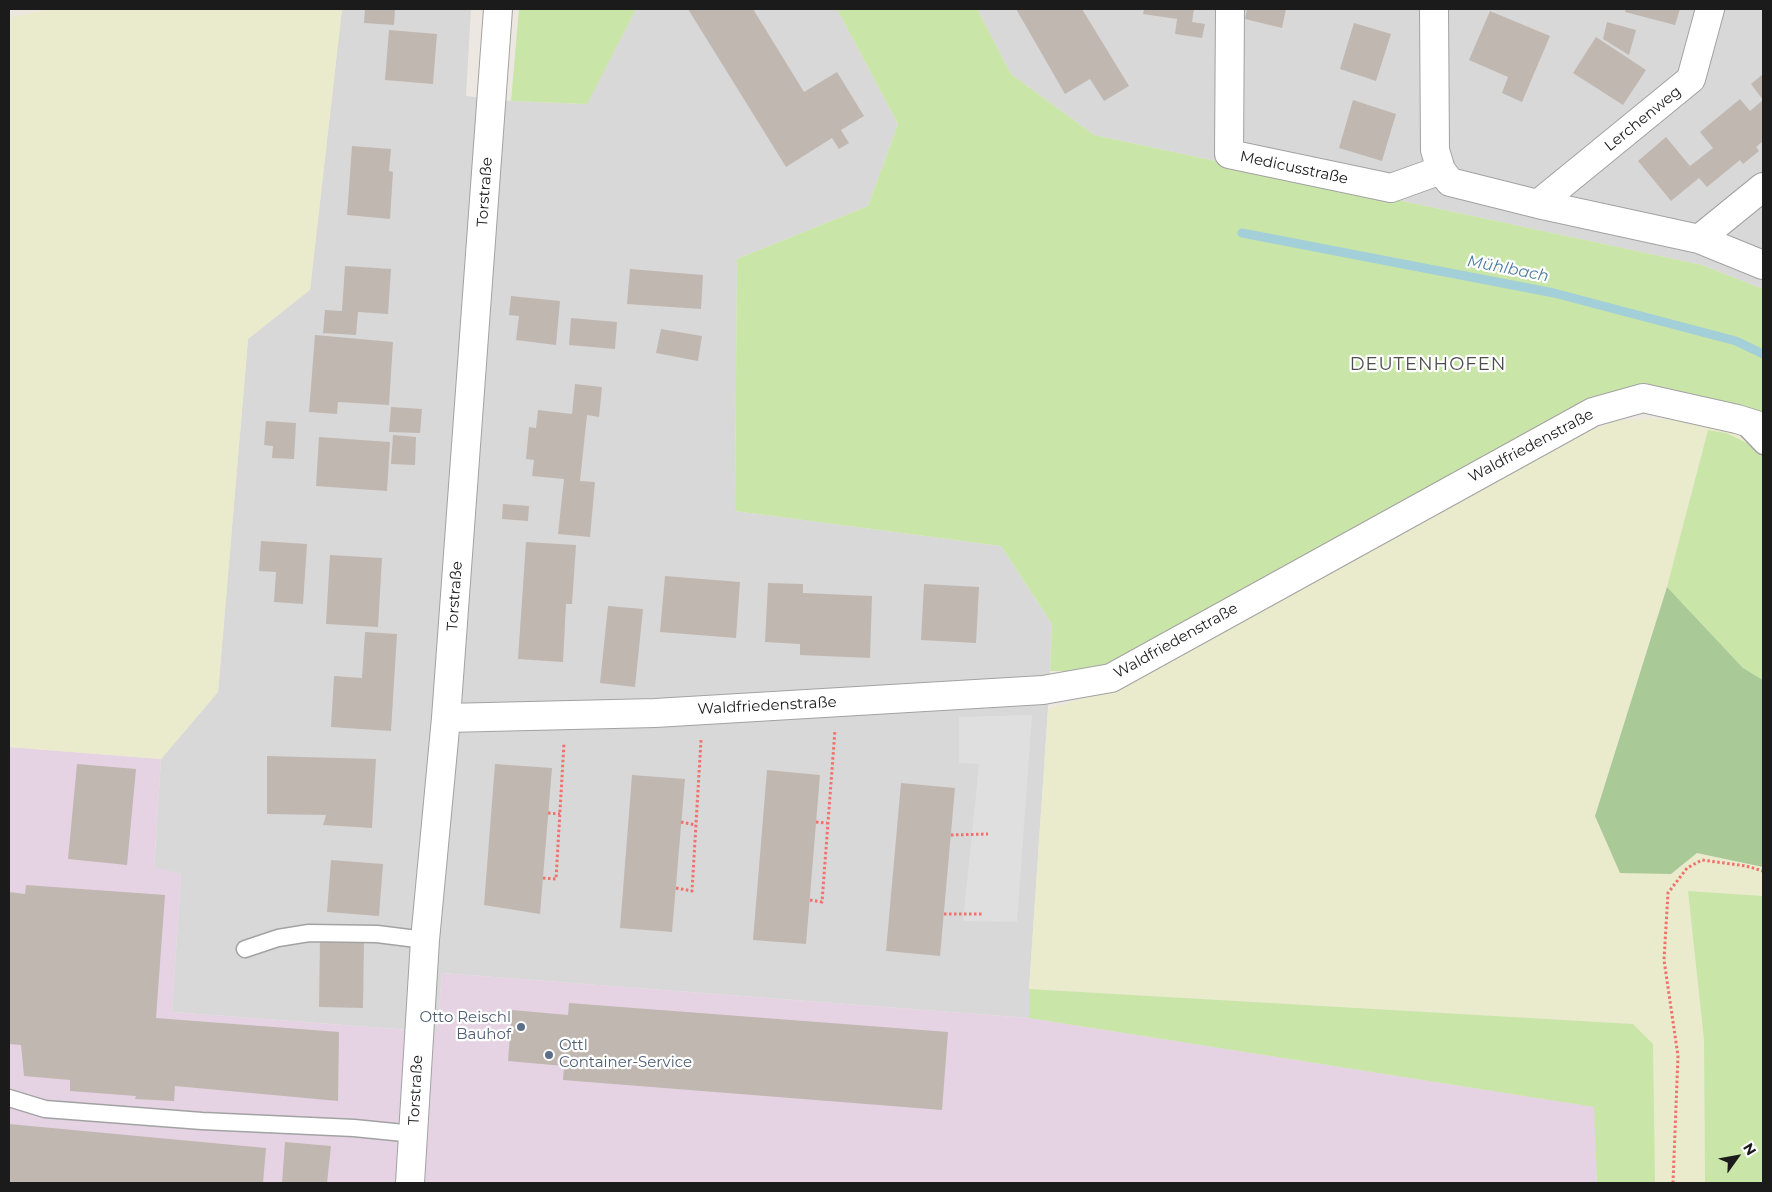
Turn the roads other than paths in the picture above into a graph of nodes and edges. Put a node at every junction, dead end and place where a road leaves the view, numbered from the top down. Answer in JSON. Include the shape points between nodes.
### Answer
{"nodes":[{"id":1,"x":498,"y":9,"type":"edge"},
{"id":2,"x":1230,"y":9,"type":"edge"},
{"id":3,"x":1434,"y":9,"type":"edge"},
{"id":4,"x":1710,"y":9,"type":"edge"},
{"id":5,"x":1441,"y":170,"type":"junction"},
{"id":6,"x":1763,"y":186,"type":"edge"},
{"id":7,"x":1538,"y":204,"type":"junction"},
{"id":8,"x":1699,"y":239,"type":"junction"},
{"id":9,"x":1763,"y":264,"type":"edge"},
{"id":10,"x":1737,"y":419,"type":"junction"},
{"id":11,"x":1763,"y":427,"type":"edge"},
{"id":12,"x":1763,"y":446,"type":"edge"},
{"id":13,"x":446,"y":718,"type":"junction"},
{"id":14,"x":425,"y":940,"type":"junction"},
{"id":15,"x":245,"y":949,"type":"dead end"},
{"id":16,"x":9,"y":1098,"type":"edge"},
{"id":17,"x":414,"y":1134,"type":"junction"},
{"id":18,"x":410,"y":1183,"type":"edge"}],
"edges":[{"from":1,"to":13,"type":"street","name":"Torstraße"},
{"from":2,"to":5,"type":"street","name":"Medicusstraße","via":[[1229,154],[1390,188]]},
{"from":3,"to":5,"type":"street","via":[[1435,150]]},
{"from":4,"to":7,"type":"street","name":"Lerchenweg","via":[[1691,80]]},
{"from":5,"to":7,"type":"street","via":[[1450,182]]},
{"from":6,"to":8,"type":"street"},
{"from":7,"to":8,"type":"street"},
{"from":8,"to":9,"type":"street"},
{"from":10,"to":11,"type":"street","name":"Waldfriedenstraße"},
{"from":10,"to":12,"type":"lane"},
{"from":10,"to":13,"type":"street","name":"Waldfriedenstraße","via":[[1643,398],[1593,412],[1111,678],[1043,690],[655,713]]},
{"from":13,"to":14,"type":"street","name":"Torstraße"},
{"from":14,"to":15,"type":"lane","via":[[377,934],[309,933],[278,938]]},
{"from":14,"to":17,"type":"street","name":"Torstraße"},
{"from":16,"to":17,"type":"lane","via":[[45,1109]]},
{"from":17,"to":18,"type":"street","name":"Torstraße"}]}
